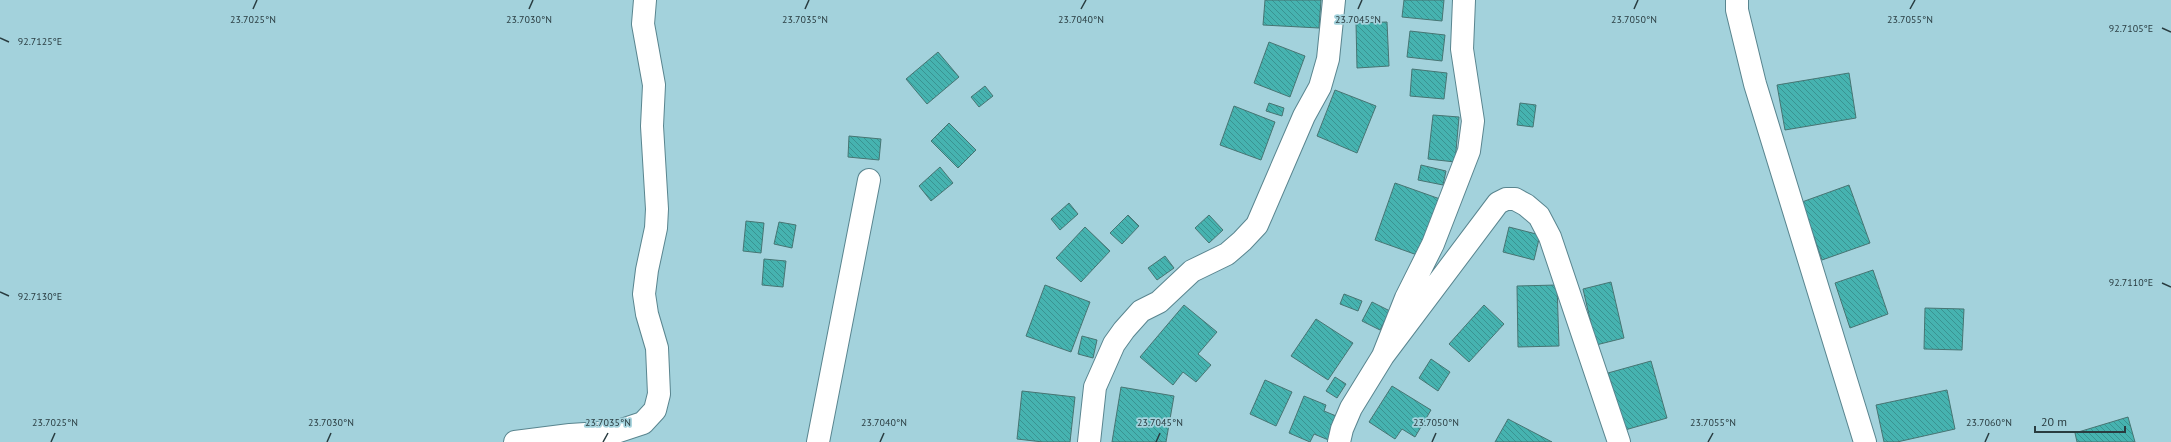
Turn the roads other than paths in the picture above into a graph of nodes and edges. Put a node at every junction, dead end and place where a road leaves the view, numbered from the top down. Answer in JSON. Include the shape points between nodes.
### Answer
{"nodes":[{"id":1,"x":645,"y":0,"type":"edge"},
{"id":2,"x":1334,"y":0,"type":"edge"},
{"id":3,"x":1464,"y":0,"type":"edge"},
{"id":4,"x":1737,"y":0,"type":"edge"},
{"id":5,"x":869,"y":180,"type":"dead end"},
{"id":6,"x":1383,"y":356,"type":"junction"},
{"id":7,"x":515,"y":442,"type":"edge"},
{"id":8,"x":818,"y":442,"type":"edge"},
{"id":9,"x":1089,"y":442,"type":"edge"},
{"id":10,"x":1339,"y":442,"type":"edge"},
{"id":11,"x":1619,"y":442,"type":"edge"},
{"id":12,"x":1865,"y":442,"type":"edge"}],
"edges":[{"from":1,"to":7,"type":"street","via":[[643,24],[654,85],[652,126],[656,228],[644,294],[657,348],[659,394],[655,410],[643,423],[616,432],[570,434]]},
{"from":2,"to":9,"type":"street","via":[[1328,59],[1320,87],[1304,116],[1257,225],[1227,254],[1192,271],[1159,302],[1141,311],[1124,330],[1114,344],[1095,388]]},
{"from":3,"to":6,"type":"street","via":[[1462,49],[1473,121],[1469,151],[1433,244],[1406,298]]},
{"from":4,"to":12,"type":"street","via":[[1755,84]]},
{"from":5,"to":8,"type":"street"},
{"from":6,"to":10,"type":"street","via":[[1351,408]]},
{"from":6,"to":11,"type":"street","via":[[1488,214],[1498,203],[1506,199],[1515,199],[1538,216],[1550,237]]}]}
